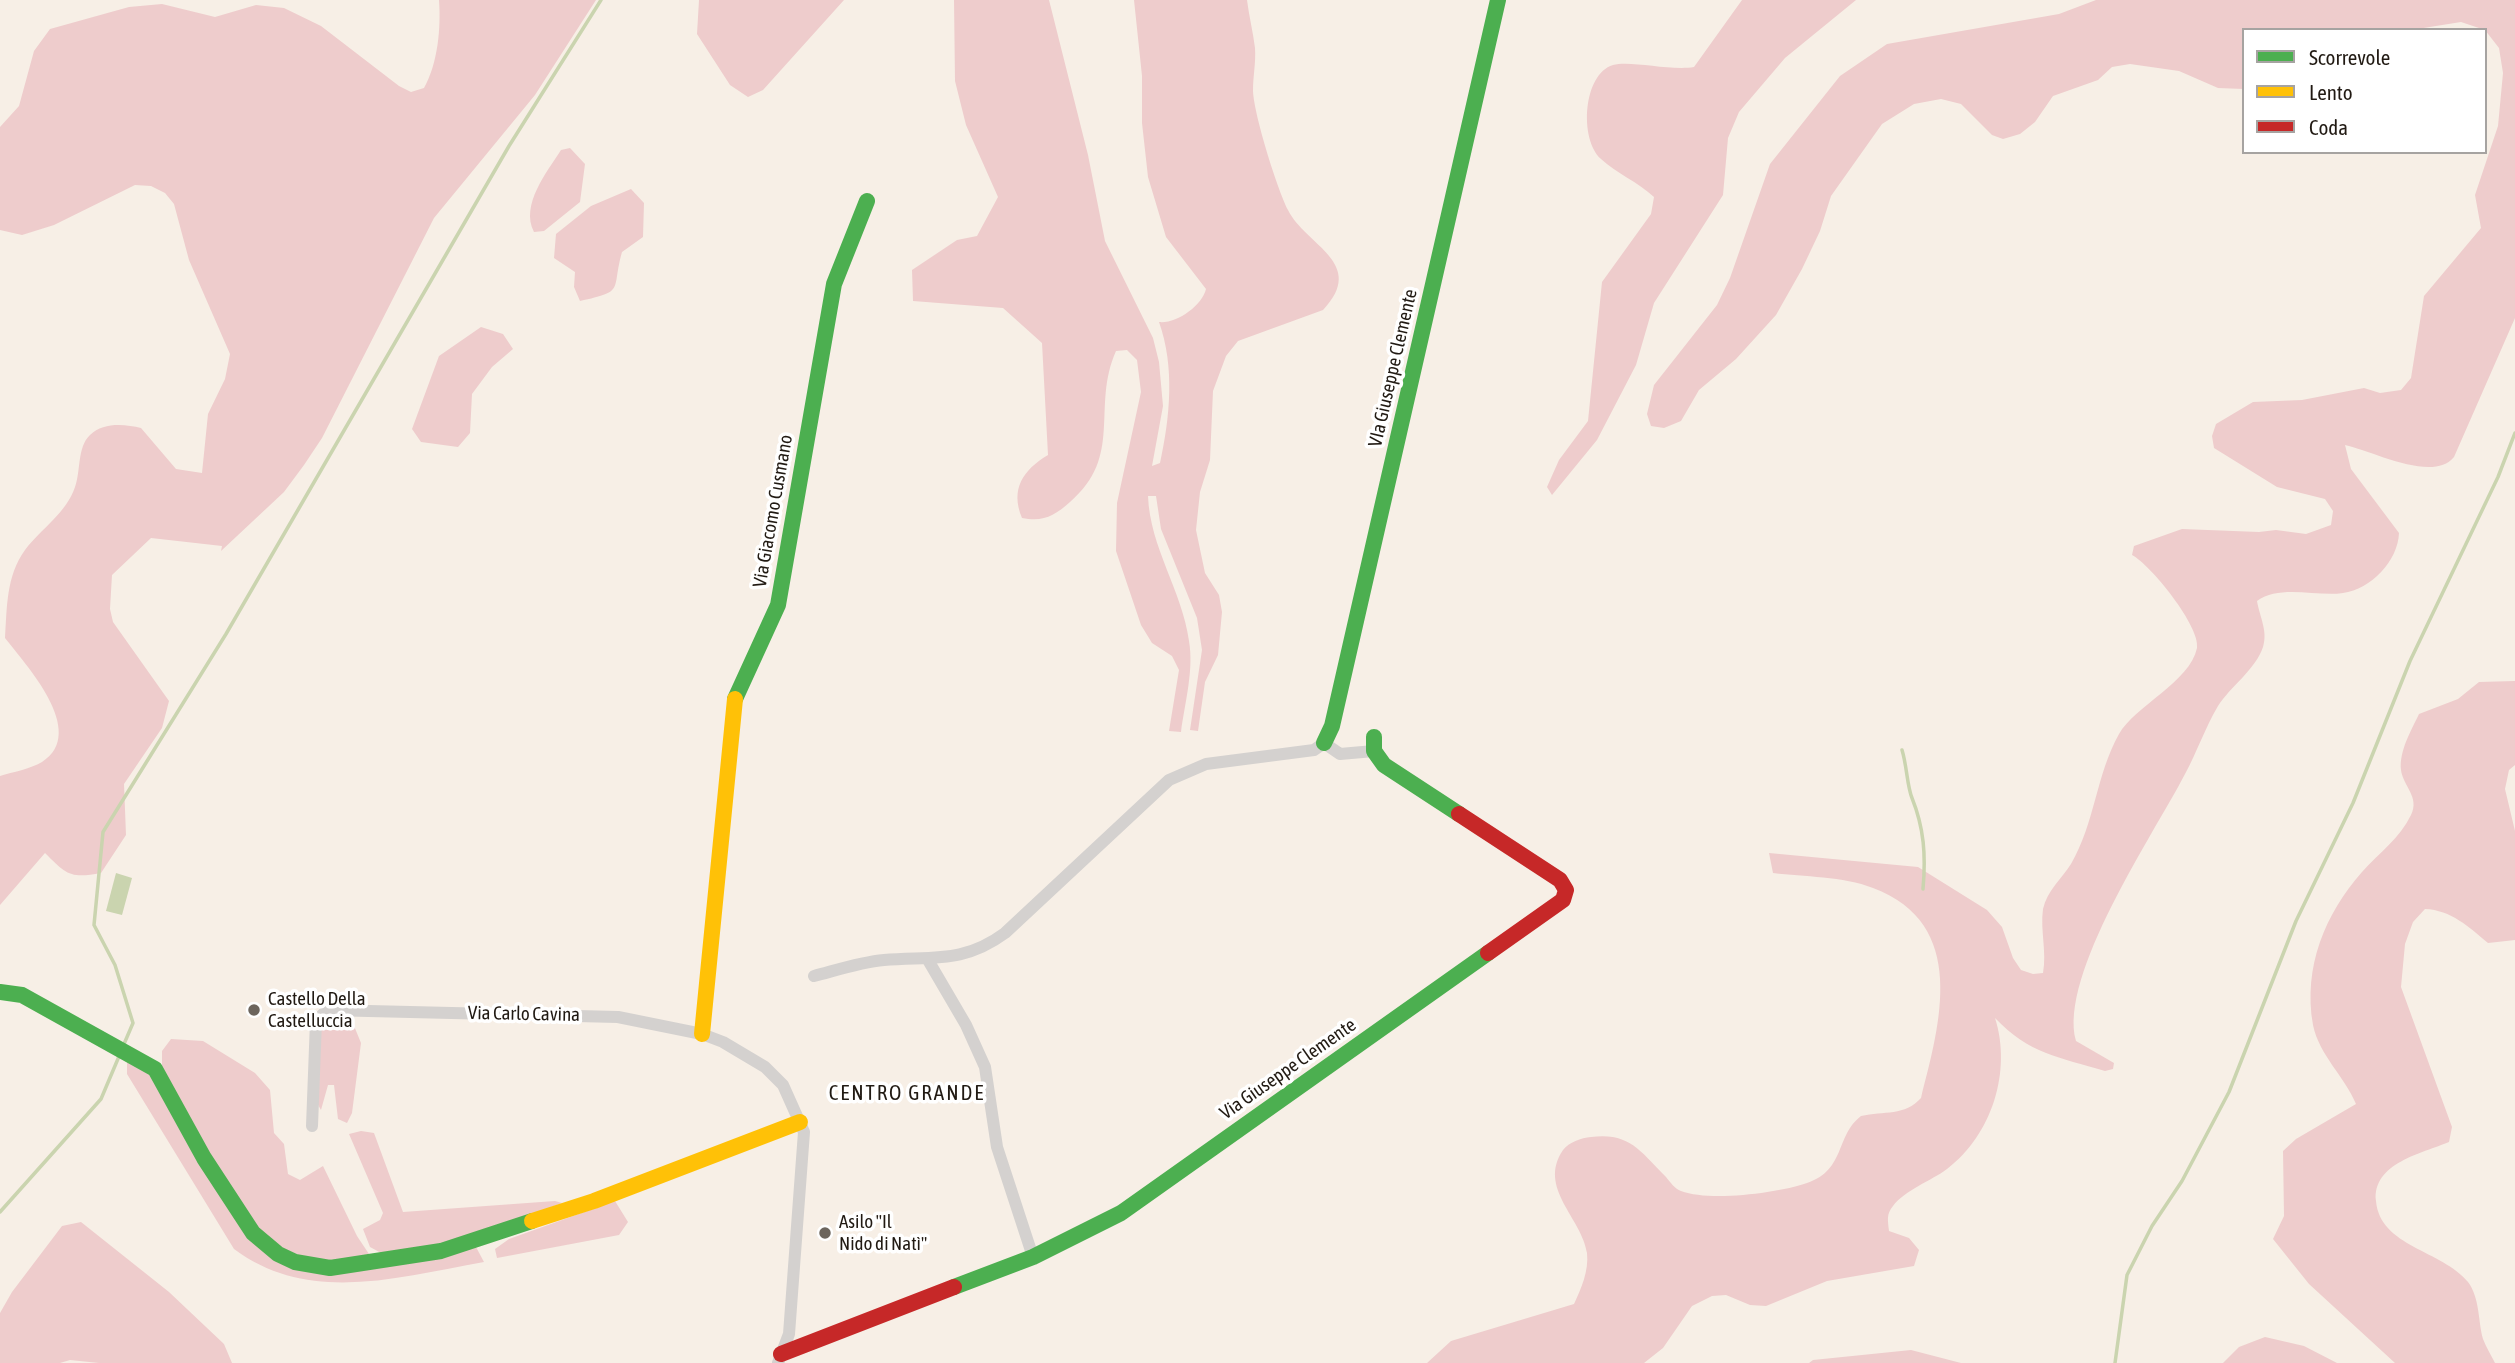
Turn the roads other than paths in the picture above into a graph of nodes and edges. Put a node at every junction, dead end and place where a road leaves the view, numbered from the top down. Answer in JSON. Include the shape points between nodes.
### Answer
{"nodes":[{"id":1,"x":1498,"y":0,"type":"edge"},
{"id":2,"x":867,"y":201,"type":"dead end"},
{"id":3,"x":1324,"y":743,"type":"junction"},
{"id":4,"x":1374,"y":744,"type":"joint"},
{"id":5,"x":928,"y":960,"type":"junction"},
{"id":6,"x":814,"y":976,"type":"dead end"},
{"id":7,"x":0,"y":992,"type":"edge"},
{"id":8,"x":702,"y":1034,"type":"junction"},
{"id":9,"x":800,"y":1122,"type":"junction"},
{"id":10,"x":312,"y":1126,"type":"dead end"},
{"id":11,"x":1033,"y":1256,"type":"junction"},
{"id":12,"x":780,"y":1358,"type":"edge"}],
"edges":[{"from":1,"to":3,"type":"street","name":"VIa Giuseppe Clemente","via":[[1356,627]]},
{"from":2,"to":8,"type":"street","name":"Via Giacomo Cusmano","via":[[834,284],[778,606],[733,707]]},
{"from":3,"to":4,"type":"street","via":[[1340,754]]},
{"from":3,"to":5,"type":"street","via":[[1314,750],[1188,770],[1152,795],[1005,933],[970,953]]},
{"from":4,"to":11,"type":"street","name":"Via Giuseppe Clemente","via":[[1384,765],[1560,880],[1566,887],[1565,898],[1121,1213]]},
{"from":5,"to":6,"type":"street","via":[[885,960]]},
{"from":5,"to":11,"type":"street","via":[[967,1025],[985,1067],[997,1147]]},
{"from":7,"to":9,"type":"street","via":[[22,995],[155,1069],[204,1158],[253,1233],[295,1262],[330,1268],[441,1251],[594,1201]]},
{"from":8,"to":9,"type":"street","name":"Via Carlo Cavina","via":[[765,1067],[783,1085]]},
{"from":8,"to":10,"type":"street","name":"Via Carlo Cavina","via":[[618,1017],[327,1010],[316,1021]]},
{"from":9,"to":12,"type":"street","name":"Via Carlo Cavina","via":[[803,1155],[789,1334]]},
{"from":11,"to":12,"type":"street","name":"Via Giuseppe Clemente"}]}
